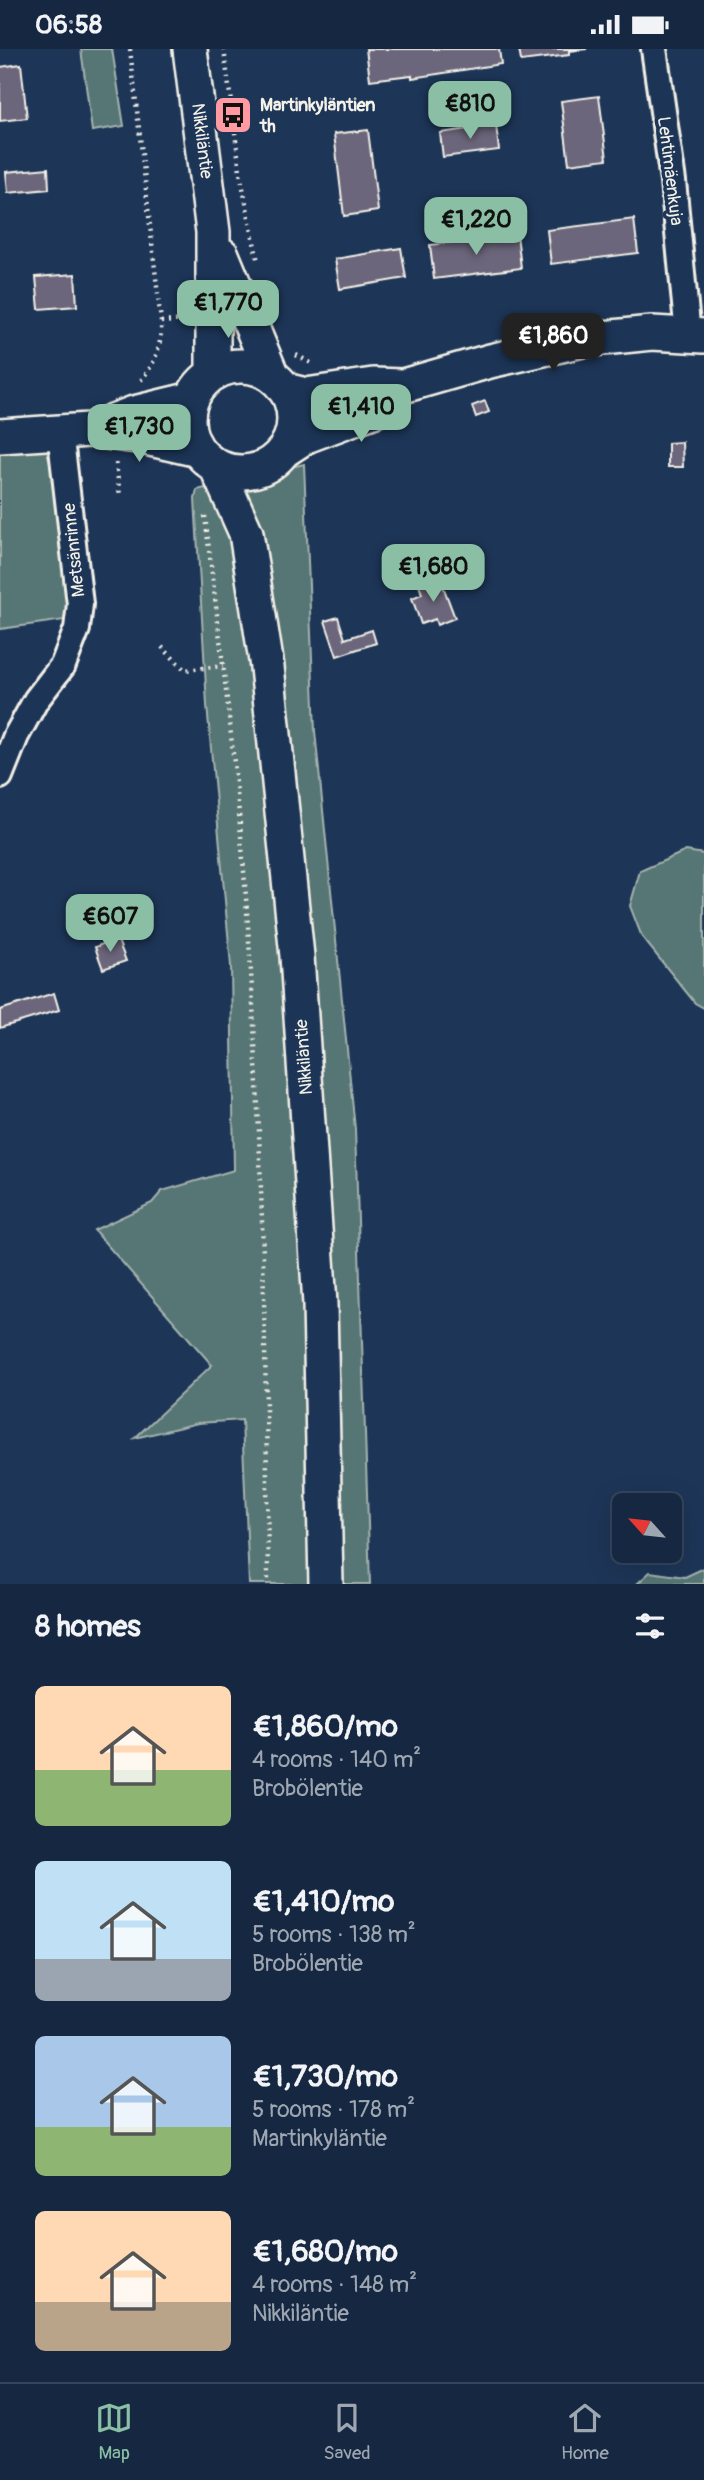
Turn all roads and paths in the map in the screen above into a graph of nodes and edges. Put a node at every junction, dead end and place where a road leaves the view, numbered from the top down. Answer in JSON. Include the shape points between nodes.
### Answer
{"nodes":[{"id":1,"x":130,"y":49,"type":"edge"},
{"id":2,"x":190,"y":49,"type":"edge"},
{"id":3,"x":224,"y":49,"type":"edge"},
{"id":4,"x":654,"y":49,"type":"edge"},
{"id":5,"x":213,"y":232,"type":"junction"},
{"id":6,"x":260,"y":271,"type":"dead end"},
{"id":7,"x":193,"y":319,"type":"dead end"},
{"id":8,"x":161,"y":322,"type":"junction"},
{"id":9,"x":696,"y":335,"type":"edge"},
{"id":10,"x":318,"y":366,"type":"dead end"},
{"id":11,"x":282,"y":372,"type":"junction"},
{"id":12,"x":213,"y":374,"type":"junction"},
{"id":13,"x":138,"y":384,"type":"dead end"},
{"id":14,"x":403,"y":386,"type":"junction"},
{"id":15,"x":192,"y":399,"type":"junction"},
{"id":16,"x":75,"y":431,"type":"junction"},
{"id":17,"x":0,"y":436,"type":"edge"},
{"id":18,"x":116,"y":458,"type":"dead end"},
{"id":19,"x":207,"y":458,"type":"junction"},
{"id":20,"x":274,"y":458,"type":"junction"},
{"id":21,"x":120,"y":496,"type":"dead end"},
{"id":22,"x":204,"y":503,"type":"dead end"},
{"id":23,"x":246,"y":533,"type":"junction"},
{"id":24,"x":162,"y":647,"type":"dead end"},
{"id":25,"x":223,"y":666,"type":"junction"},
{"id":26,"x":0,"y":776,"type":"edge"},
{"id":27,"x":268,"y":1584,"type":"edge"},
{"id":28,"x":326,"y":1584,"type":"edge"}],
"edges":[{"from":1,"to":8,"type":"path"},
{"from":2,"to":5,"type":"street","name":"Nikkiläntie"},
{"from":3,"to":6,"type":"path","via":[[241,178]]},
{"from":4,"to":9,"type":"street","name":"Lehtimäenkuja"},
{"from":5,"to":11,"type":"street","name":"Nikkiläntie"},
{"from":5,"to":12,"type":"street","name":"Nikkiläntie"},
{"from":7,"to":8,"type":"path"},
{"from":8,"to":13,"type":"path","via":[[162,338],[152,368]]},
{"from":9,"to":14,"type":"street","via":[[618,336],[556,344]]},
{"from":10,"to":11,"type":"path","via":[[302,360]]},
{"from":11,"to":12,"type":"street","via":[[242,366]]},
{"from":11,"to":14,"type":"street","via":[[306,395],[373,385]]},
{"from":11,"to":20,"type":"street","via":[[294,421],[290,437]]},
{"from":12,"to":15,"type":"street"},
{"from":14,"to":20,"type":"street","via":[[375,410],[306,436]]},
{"from":15,"to":16,"type":"street"},
{"from":15,"to":19,"type":"street","via":[[190,434]]},
{"from":16,"to":17,"type":"street"},
{"from":16,"to":19,"type":"street","via":[[137,436]]},
{"from":16,"to":26,"type":"street","name":"Metsänrinne","via":[[77,629],[62,665],[16,736]]},
{"from":18,"to":21,"type":"path"},
{"from":19,"to":20,"type":"street","via":[[241,471]]},
{"from":19,"to":23,"type":"street","name":"Nikkiläntie"},
{"from":20,"to":23,"type":"street","name":"Nikkiläntie"},
{"from":22,"to":25,"type":"path"},
{"from":23,"to":28,"type":"street","name":"Nikkiläntie","via":[[267,667],[297,956],[320,1304]]},
{"from":24,"to":25,"type":"path","via":[[186,670]]},
{"from":25,"to":27,"type":"path","via":[[247,912],[260,1167]]}]}
